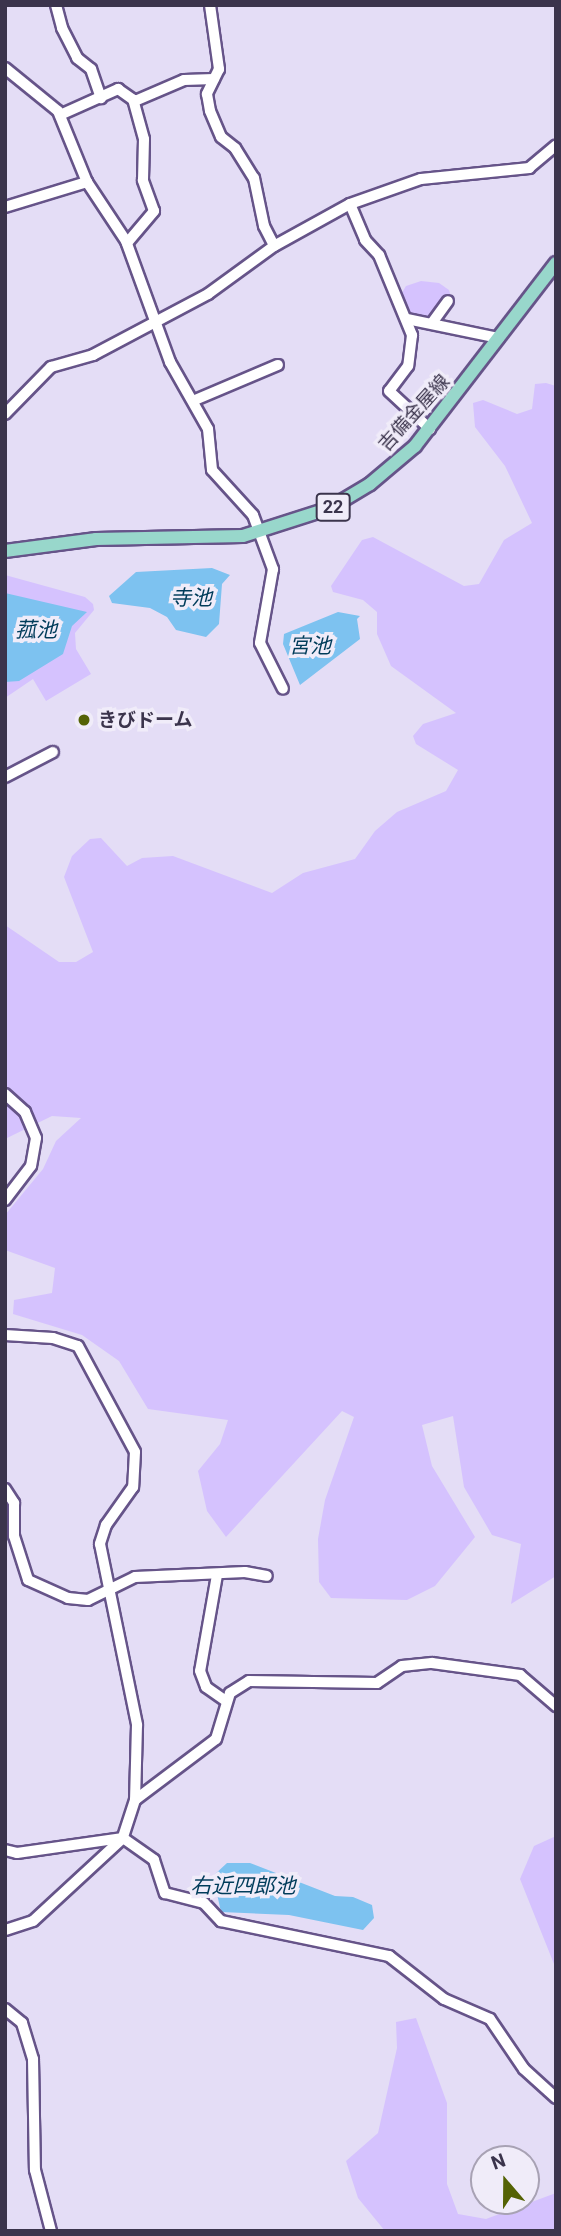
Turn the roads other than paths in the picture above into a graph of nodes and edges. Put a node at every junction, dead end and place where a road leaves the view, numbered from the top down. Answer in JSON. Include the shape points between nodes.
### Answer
{"nodes":[{"id":1,"x":57,"y":5,"type":"edge"},
{"id":2,"x":210,"y":5,"type":"edge"},
{"id":3,"x":5,"y":68,"type":"edge"},
{"id":4,"x":214,"y":79,"type":"junction"},
{"id":5,"x":101,"y":98,"type":"junction"},
{"id":6,"x":133,"y":99,"type":"junction"},
{"id":7,"x":60,"y":115,"type":"junction"},
{"id":8,"x":556,"y":145,"type":"edge"},
{"id":9,"x":87,"y":183,"type":"junction"},
{"id":10,"x":350,"y":204,"type":"junction"},
{"id":11,"x":5,"y":207,"type":"edge"},
{"id":12,"x":127,"y":243,"type":"junction"},
{"id":13,"x":275,"y":246,"type":"junction"},
{"id":14,"x":556,"y":263,"type":"edge"},
{"id":15,"x":448,"y":301,"type":"dead end"},
{"id":16,"x":156,"y":318,"type":"junction"},
{"id":17,"x":407,"y":319,"type":"junction"},
{"id":18,"x":432,"y":323,"type":"junction"},
{"id":19,"x":499,"y":338,"type":"junction"},
{"id":20,"x":278,"y":365,"type":"dead end"},
{"id":21,"x":195,"y":400,"type":"junction"},
{"id":22,"x":5,"y":414,"type":"edge"},
{"id":23,"x":430,"y":429,"type":"junction"},
{"id":24,"x":259,"y":533,"type":"junction"},
{"id":25,"x":5,"y":551,"type":"edge"},
{"id":26,"x":283,"y":688,"type":"dead end"},
{"id":27,"x":52,"y":752,"type":"dead end"},
{"id":28,"x":5,"y":777,"type":"edge"},
{"id":29,"x":5,"y":1094,"type":"edge"},
{"id":30,"x":5,"y":1200,"type":"edge"},
{"id":31,"x":5,"y":1335,"type":"edge"},
{"id":32,"x":5,"y":1489,"type":"edge"},
{"id":33,"x":217,"y":1575,"type":"junction"},
{"id":34,"x":267,"y":1576,"type":"dead end"},
{"id":35,"x":107,"y":1589,"type":"junction"},
{"id":36,"x":226,"y":1701,"type":"junction"},
{"id":37,"x":556,"y":1706,"type":"edge"},
{"id":38,"x":135,"y":1800,"type":"junction"},
{"id":39,"x":123,"y":1838,"type":"junction"},
{"id":40,"x":5,"y":1850,"type":"edge"},
{"id":41,"x":5,"y":1930,"type":"edge"},
{"id":42,"x":5,"y":2009,"type":"edge"},
{"id":43,"x":556,"y":2098,"type":"edge"},
{"id":44,"x":51,"y":2231,"type":"edge"}],
"edges":[{"from":1,"to":5,"type":"street","via":[[62,28],[78,58],[91,69]]},
{"from":2,"to":4,"type":"street","via":[[219,69]]},
{"from":3,"to":7,"type":"street"},
{"from":4,"to":6,"type":"street","via":[[184,80]]},
{"from":4,"to":13,"type":"street","via":[[207,99],[214,122],[254,178],[264,226]]},
{"from":5,"to":6,"type":"street","via":[[118,89]]},
{"from":5,"to":7,"type":"street"},
{"from":6,"to":12,"type":"street","via":[[144,139],[143,180],[155,211]]},
{"from":7,"to":9,"type":"street"},
{"from":8,"to":10,"type":"street","via":[[529,169],[485,169],[421,179]]},
{"from":9,"to":11,"type":"street"},
{"from":9,"to":12,"type":"street"},
{"from":10,"to":13,"type":"street"},
{"from":10,"to":17,"type":"street"},
{"from":12,"to":16,"type":"street"},
{"from":13,"to":16,"type":"street","via":[[208,294]]},
{"from":14,"to":19,"type":"main road","name":"吉備金屋線","number":"22"},
{"from":15,"to":18,"type":"street"},
{"from":16,"to":21,"type":"street","via":[[170,362]]},
{"from":16,"to":22,"type":"street","via":[[93,355],[51,368]]},
{"from":17,"to":18,"type":"street"},
{"from":17,"to":23,"type":"street","via":[[412,335],[408,366],[388,391]]},
{"from":18,"to":19,"type":"street"},
{"from":19,"to":23,"type":"main road","name":"吉備金屋線","number":"22"},
{"from":20,"to":21,"type":"street"},
{"from":21,"to":24,"type":"street","via":[[208,429],[212,470],[253,515]]},
{"from":23,"to":24,"type":"main road","name":"吉備金屋線","number":"22","via":[[358,492],[311,517]]},
{"from":24,"to":25,"type":"main road","name":"吉備金屋線","number":"22","via":[[211,540],[68,541]]},
{"from":24,"to":26,"type":"street","via":[[273,569],[260,643]]},
{"from":27,"to":28,"type":"street"},
{"from":29,"to":30,"type":"street","via":[[26,1112],[36,1138],[31,1166]]},
{"from":31,"to":35,"type":"street","via":[[53,1338],[78,1346],[135,1452],[134,1487],[102,1536]]},
{"from":32,"to":35,"type":"street","via":[[14,1503],[14,1536],[29,1580],[81,1601]]},
{"from":33,"to":34,"type":"street"},
{"from":33,"to":35,"type":"street","via":[[135,1577]]},
{"from":33,"to":36,"type":"street","via":[[200,1671],[206,1687]]},
{"from":35,"to":38,"type":"street","via":[[136,1725]]},
{"from":36,"to":37,"type":"street","via":[[240,1684],[249,1681],[377,1683],[416,1663],[520,1675]]},
{"from":36,"to":38,"type":"street","via":[[216,1739]]},
{"from":38,"to":39,"type":"street"},
{"from":39,"to":40,"type":"street","via":[[17,1853]]},
{"from":39,"to":41,"type":"street","via":[[33,1921]]},
{"from":39,"to":43,"type":"street","via":[[154,1860],[165,1894],[204,1903],[221,1922],[389,1956],[444,1999],[490,2019],[524,2069]]},
{"from":42,"to":44,"type":"street","via":[[22,2023],[33,2059],[35,2170]]}]}
